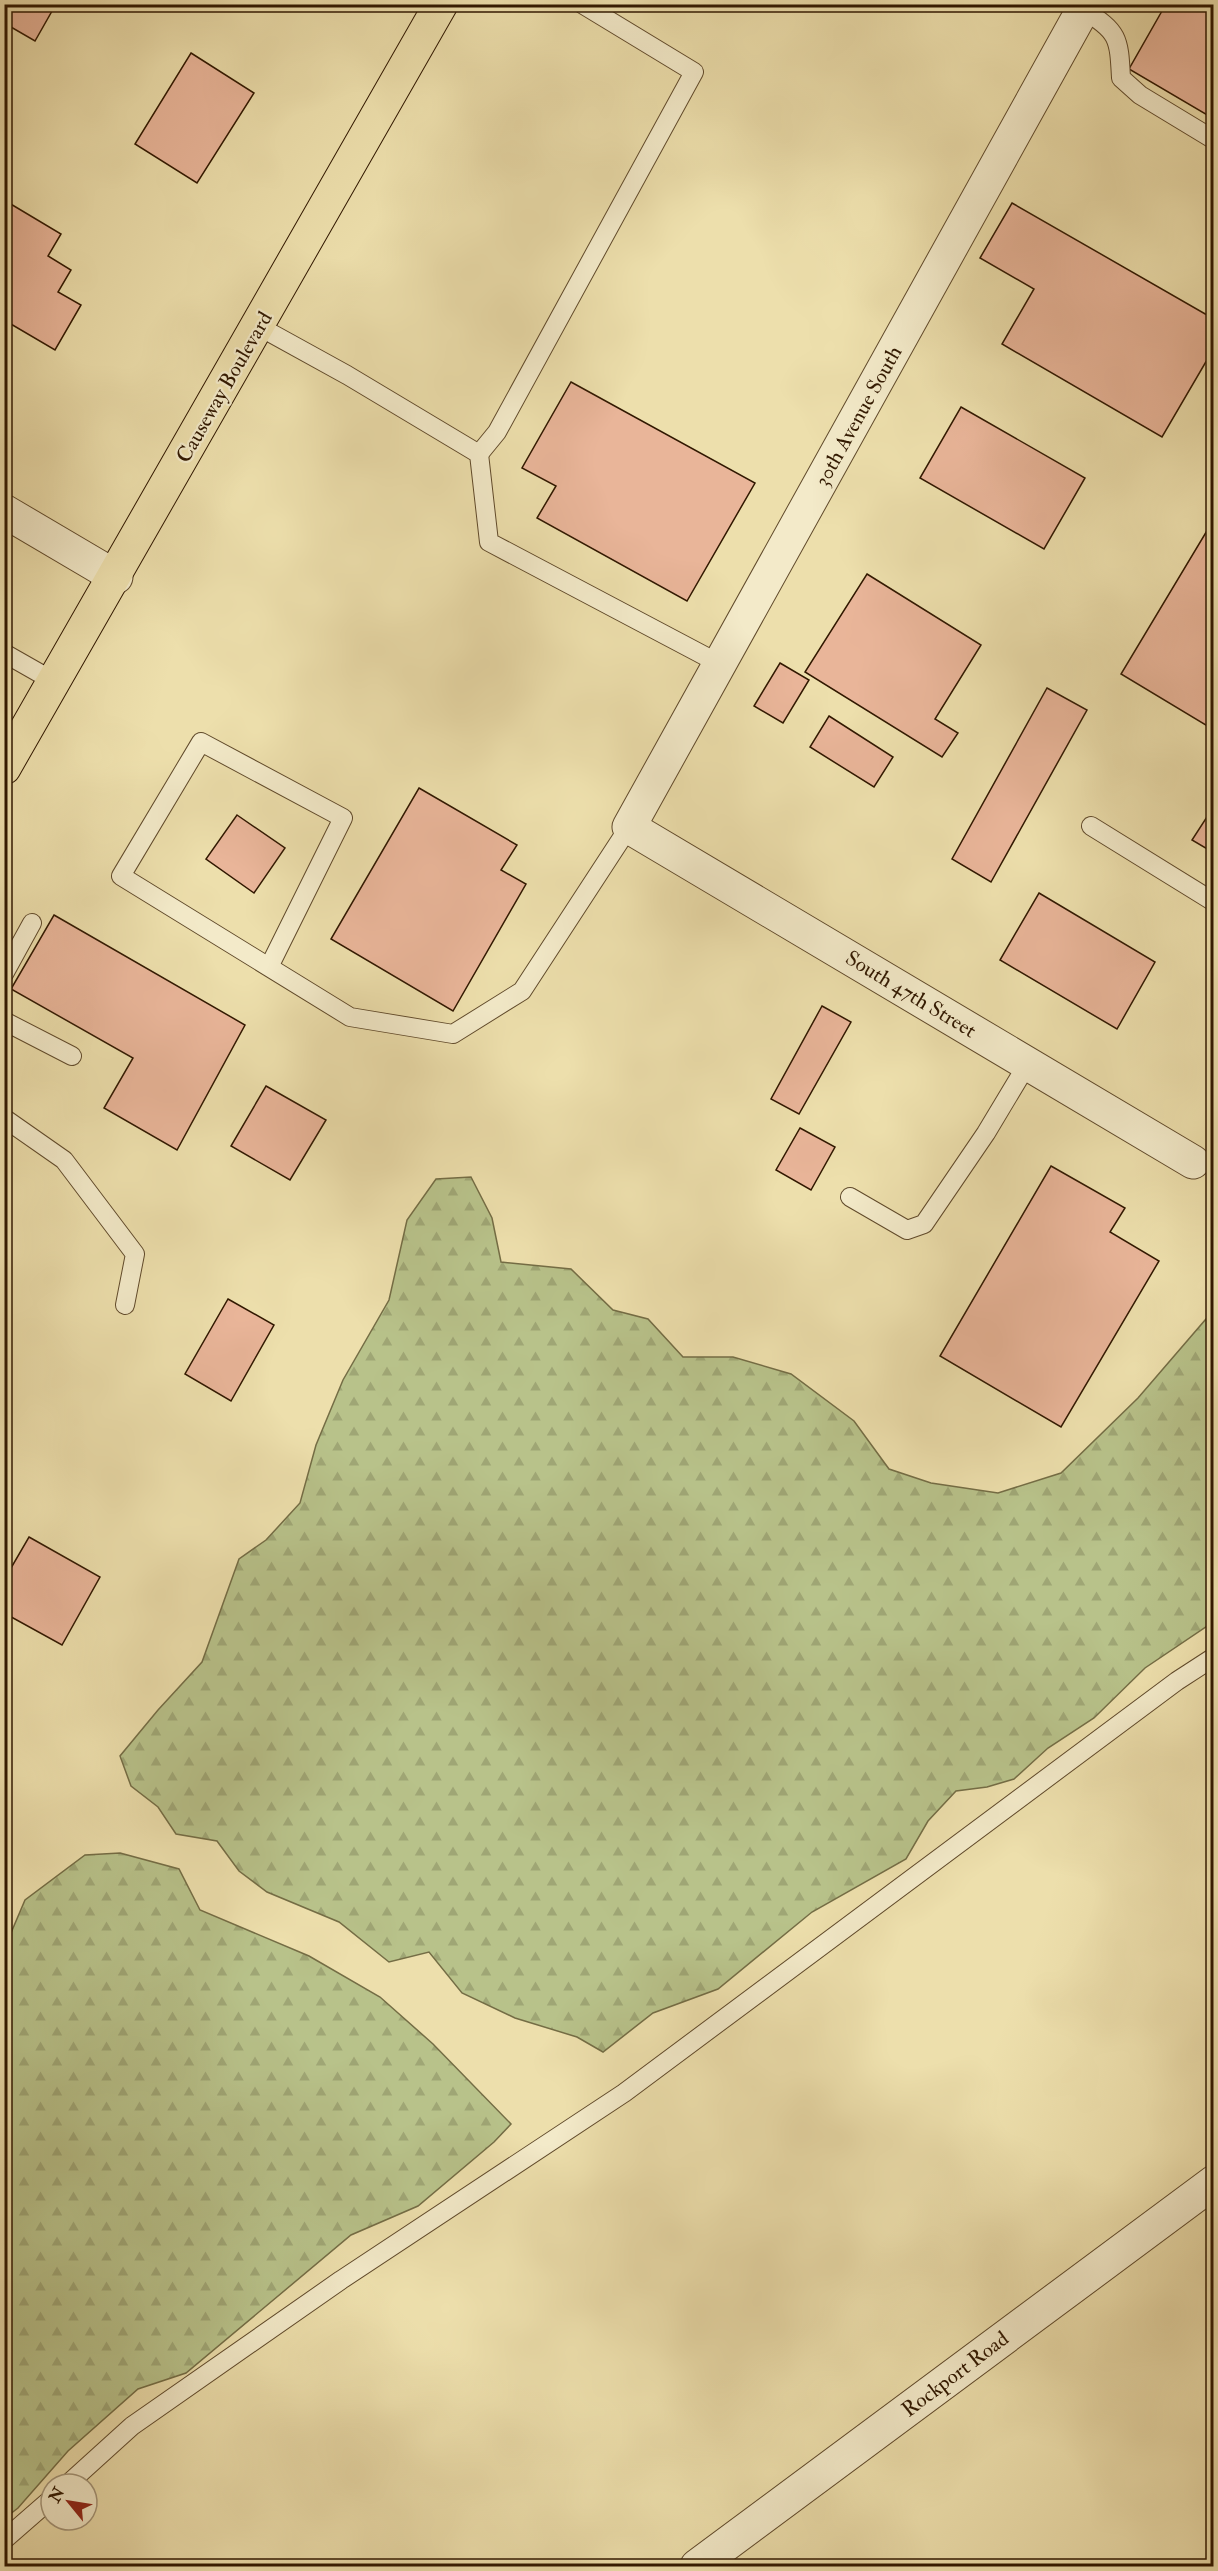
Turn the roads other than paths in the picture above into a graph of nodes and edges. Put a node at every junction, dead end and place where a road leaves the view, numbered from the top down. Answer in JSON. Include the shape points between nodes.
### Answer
{"nodes":[{"id":1,"x":441,"y":4,"type":"edge"},
{"id":2,"x":582,"y":4,"type":"edge"},
{"id":3,"x":1085,"y":7,"type":"edge"},
{"id":4,"x":1211,"y":138,"type":"dead end"},
{"id":5,"x":258,"y":327,"type":"junction"},
{"id":6,"x":479,"y":454,"type":"junction"},
{"id":7,"x":4,"y":512,"type":"edge"},
{"id":8,"x":116,"y":577,"type":"junction"},
{"id":9,"x":4,"y":653,"type":"edge"},
{"id":10,"x":720,"y":664,"type":"junction"},
{"id":11,"x":55,"y":682,"type":"junction"},
{"id":12,"x":5,"y":765,"type":"edge"},
{"id":13,"x":1091,"y":826,"type":"dead end"},
{"id":14,"x":629,"y":827,"type":"junction"},
{"id":15,"x":1214,"y":902,"type":"edge"},
{"id":16,"x":32,"y":923,"type":"dead end"},
{"id":17,"x":268,"y":967,"type":"junction"},
{"id":18,"x":4,"y":974,"type":"edge"},
{"id":19,"x":4,"y":1021,"type":"edge"},
{"id":20,"x":72,"y":1056,"type":"dead end"},
{"id":21,"x":1028,"y":1063,"type":"junction"},
{"id":22,"x":4,"y":1118,"type":"edge"},
{"id":23,"x":1193,"y":1162,"type":"dead end"},
{"id":24,"x":850,"y":1197,"type":"dead end"},
{"id":25,"x":125,"y":1305,"type":"dead end"},
{"id":26,"x":1214,"y":1657,"type":"edge"},
{"id":27,"x":1214,"y":2181,"type":"edge"},
{"id":28,"x":81,"y":2472,"type":"edge"},
{"id":29,"x":39,"y":2509,"type":"edge"},
{"id":30,"x":4,"y":2540,"type":"edge"},
{"id":31,"x":697,"y":2566,"type":"edge"}],
"edges":[{"from":1,"to":5,"type":"main road","name":"Causeway Boulevard"},
{"from":2,"to":6,"type":"lane","via":[[694,72],[497,432]]},
{"from":3,"to":4,"type":"lane","via":[[1118,39],[1121,78],[1140,95]]},
{"from":3,"to":10,"type":"street","name":"30th Avenue South"},
{"from":5,"to":6,"type":"lane"},
{"from":5,"to":8,"type":"main road","name":"Causeway Boulevard"},
{"from":6,"to":10,"type":"lane","via":[[489,542]]},
{"from":7,"to":8,"type":"street"},
{"from":8,"to":11,"type":"main road","name":"Causeway Boulevard"},
{"from":9,"to":11,"type":"lane"},
{"from":10,"to":14,"type":"street","name":"30th Avenue South"},
{"from":11,"to":12,"type":"main road","name":"Causeway Boulevard"},
{"from":13,"to":15,"type":"lane"},
{"from":14,"to":17,"type":"lane","via":[[522,991],[453,1034],[350,1017]]},
{"from":14,"to":21,"type":"street","name":"South 47th Street"},
{"from":16,"to":18,"type":"lane"},
{"from":17,"to":17,"type":"lane","via":[[121,876],[201,742],[343,818]]},
{"from":19,"to":20,"type":"lane"},
{"from":21,"to":23,"type":"street","name":"South 47th Street"},
{"from":21,"to":24,"type":"lane","via":[[986,1134],[924,1224],[907,1230]]},
{"from":22,"to":25,"type":"lane","via":[[64,1160],[135,1254]]},
{"from":26,"to":28,"type":"lane","via":[[624,2092],[341,2280],[132,2426]]},
{"from":27,"to":31,"type":"street","name":"Rockport Road"},
{"from":29,"to":30,"type":"lane"}]}
